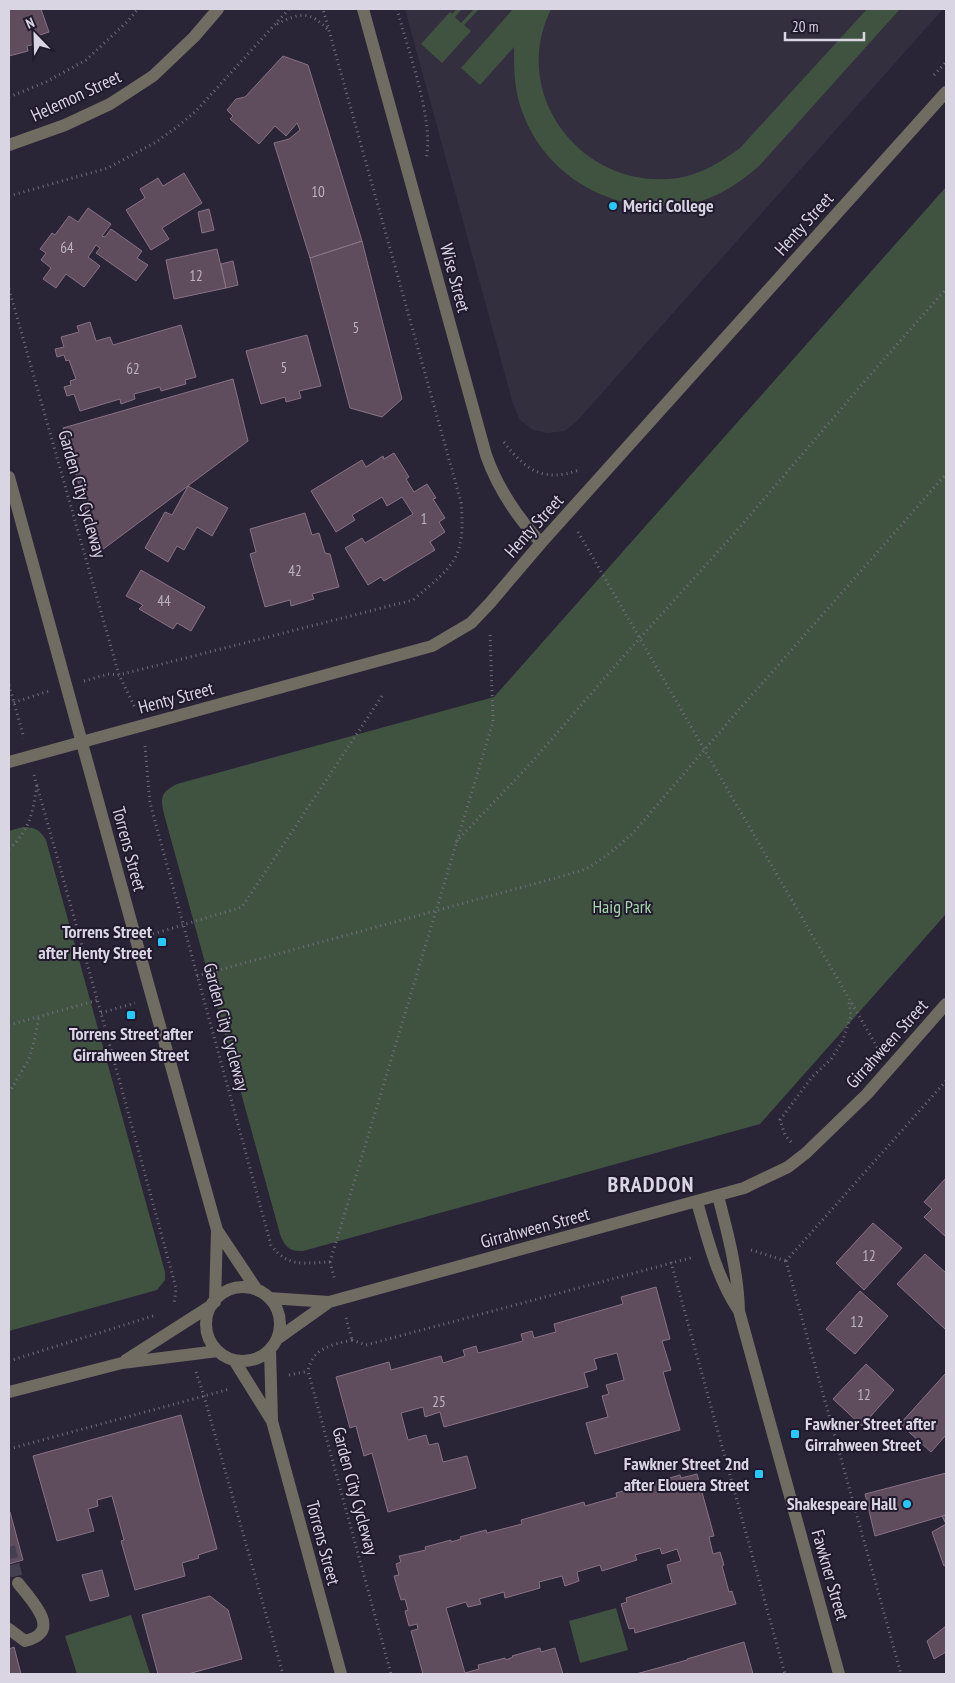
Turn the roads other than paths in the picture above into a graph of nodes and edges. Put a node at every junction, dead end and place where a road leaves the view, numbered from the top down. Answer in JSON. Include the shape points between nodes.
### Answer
{"nodes":[{"id":1,"x":218,"y":9,"type":"edge"},
{"id":2,"x":355,"y":9,"type":"edge"},
{"id":3,"x":363,"y":9,"type":"edge"},
{"id":4,"x":367,"y":24,"type":"junction"},
{"id":5,"x":946,"y":92,"type":"edge"},
{"id":6,"x":9,"y":145,"type":"edge"},
{"id":7,"x":9,"y":477,"type":"edge"},
{"id":8,"x":540,"y":543,"type":"junction"},
{"id":9,"x":82,"y":742,"type":"junction"},
{"id":10,"x":9,"y":762,"type":"edge"},
{"id":11,"x":946,"y":1004,"type":"edge"},
{"id":12,"x":718,"y":1196,"type":"junction"},
{"id":13,"x":697,"y":1202,"type":"junction"},
{"id":14,"x":217,"y":1230,"type":"junction"},
{"id":15,"x":257,"y":1290,"type":"junction"},
{"id":16,"x":269,"y":1298,"type":"junction"},
{"id":17,"x":328,"y":1302,"type":"junction"},
{"id":18,"x":213,"y":1304,"type":"junction"},
{"id":19,"x":739,"y":1311,"type":"junction"},
{"id":20,"x":273,"y":1345,"type":"junction"},
{"id":21,"x":218,"y":1350,"type":"junction"},
{"id":22,"x":234,"y":1360,"type":"junction"},
{"id":23,"x":122,"y":1363,"type":"junction"},
{"id":24,"x":9,"y":1392,"type":"edge"},
{"id":25,"x":272,"y":1421,"type":"junction"},
{"id":26,"x":18,"y":1583,"type":"tunnel mouth"},
{"id":27,"x":9,"y":1629,"type":"edge"},
{"id":28,"x":341,"y":1674,"type":"edge"},
{"id":29,"x":839,"y":1674,"type":"edge"}],
"edges":[{"from":1,"to":6,"type":"street","name":"Helemon Street","via":[[153,76],[110,104]]},
{"from":2,"to":4,"type":"street"},
{"from":3,"to":4,"type":"street","name":"Wise Street"},
{"from":4,"to":8,"type":"street","name":"Wise Street","via":[[493,476],[506,500]]},
{"from":5,"to":8,"type":"street","name":"Henty Street"},
{"from":7,"to":9,"type":"street","name":"Torrens Street"},
{"from":8,"to":9,"type":"street","name":"Henty Street","via":[[471,623],[432,646]]},
{"from":9,"to":10,"type":"street","name":"Henty Street"},
{"from":9,"to":14,"type":"street","name":"Torrens Street"},
{"from":11,"to":12,"type":"street","name":"Girrahween Street","via":[[803,1156],[769,1177]]},
{"from":12,"to":13,"type":"street","name":"Girrahween Street"},
{"from":12,"to":19,"type":"street","name":"Fawkner Street","via":[[732,1248]]},
{"from":13,"to":17,"type":"street","name":"Girrahween Street"},
{"from":13,"to":19,"type":"street","name":"Fawkner Street","via":[[712,1253],[728,1294]]},
{"from":14,"to":15,"type":"street","name":"Torrens Street"},
{"from":14,"to":18,"type":"street","name":"Torrens Street"},
{"from":15,"to":16,"type":"street"},
{"from":15,"to":18,"type":"street","via":[[234,1289]]},
{"from":16,"to":17,"type":"street","name":"Girrahween Street"},
{"from":16,"to":20,"type":"street","via":[[279,1314],[280,1327]]},
{"from":17,"to":20,"type":"street","name":"Girrahween Street"},
{"from":18,"to":21,"type":"street","via":[[207,1328],[210,1340]]},
{"from":18,"to":23,"type":"street"},
{"from":19,"to":29,"type":"street","name":"Fawkner Street"},
{"from":20,"to":22,"type":"street","via":[[254,1360]]},
{"from":20,"to":25,"type":"street","name":"Torrens Street"},
{"from":21,"to":22,"type":"street"},
{"from":21,"to":23,"type":"street"},
{"from":22,"to":25,"type":"street","name":"Torrens Street"},
{"from":23,"to":24,"type":"street"},
{"from":25,"to":28,"type":"street","name":"Torrens Street"},
{"from":26,"to":27,"type":"street","via":[[40,1611],[43,1628],[39,1635],[25,1641]]}]}
